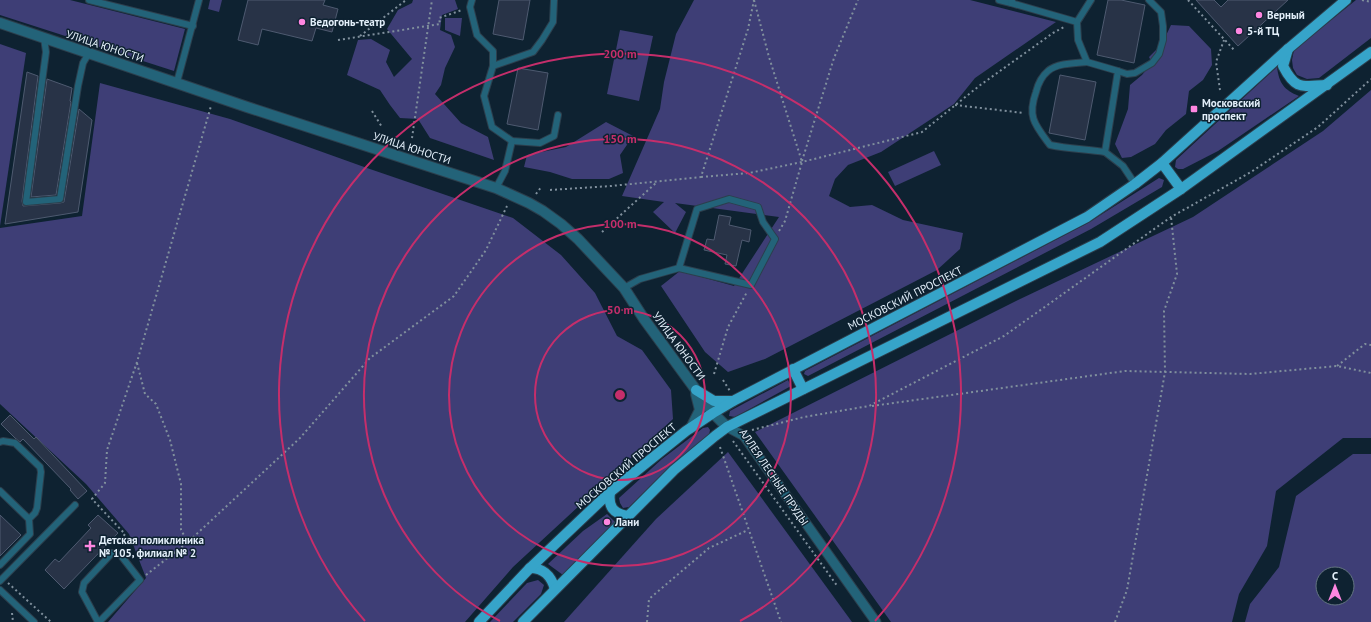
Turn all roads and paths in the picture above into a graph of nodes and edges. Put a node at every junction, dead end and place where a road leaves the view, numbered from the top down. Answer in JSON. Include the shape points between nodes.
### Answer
{"nodes":[{"id":1,"x":89,"y":0,"type":"edge"},
{"id":2,"x":199,"y":0,"type":"edge"},
{"id":3,"x":406,"y":0,"type":"edge"},
{"id":4,"x":432,"y":0,"type":"edge"},
{"id":5,"x":472,"y":0,"type":"edge"},
{"id":6,"x":554,"y":0,"type":"edge"},
{"id":7,"x":754,"y":0,"type":"edge"},
{"id":8,"x":858,"y":0,"type":"edge"},
{"id":9,"x":999,"y":0,"type":"edge"},
{"id":10,"x":1091,"y":0,"type":"edge"},
{"id":11,"x":1149,"y":0,"type":"edge"},
{"id":12,"x":1188,"y":0,"type":"edge"},
{"id":13,"x":1346,"y":0,"type":"edge"},
{"id":14,"x":1362,"y":0,"type":"edge"},
{"id":15,"x":1011,"y":1,"type":"edge"},
{"id":16,"x":109,"y":2,"type":"edge"},
{"id":17,"x":1371,"y":2,"type":"edge"},
{"id":18,"x":470,"y":7,"type":"junction"},
{"id":19,"x":1077,"y":22,"type":"junction"},
{"id":20,"x":0,"y":24,"type":"edge"},
{"id":21,"x":193,"y":26,"type":"junction"},
{"id":22,"x":428,"y":26,"type":"junction"},
{"id":23,"x":359,"y":37,"type":"junction"},
{"id":24,"x":44,"y":38,"type":"junction"},
{"id":25,"x":338,"y":40,"type":"dead end"},
{"id":26,"x":1224,"y":40,"type":"junction"},
{"id":27,"x":1288,"y":49,"type":"junction"},
{"id":28,"x":1235,"y":51,"type":"dead end"},
{"id":29,"x":1371,"y":52,"type":"edge"},
{"id":30,"x":89,"y":53,"type":"junction"},
{"id":31,"x":1087,"y":62,"type":"junction"},
{"id":32,"x":493,"y":66,"type":"junction"},
{"id":33,"x":1118,"y":71,"type":"junction"},
{"id":34,"x":1371,"y":79,"type":"edge"},
{"id":35,"x":177,"y":82,"type":"junction"},
{"id":36,"x":1327,"y":85,"type":"junction"},
{"id":37,"x":1220,"y":90,"type":"dead end"},
{"id":38,"x":955,"y":105,"type":"junction"},
{"id":39,"x":211,"y":106,"type":"dead end"},
{"id":40,"x":372,"y":111,"type":"dead end"},
{"id":41,"x":1031,"y":113,"type":"junction"},
{"id":42,"x":558,"y":115,"type":"dead end"},
{"id":43,"x":382,"y":127,"type":"dead end"},
{"id":44,"x":412,"y":138,"type":"dead end"},
{"id":45,"x":512,"y":141,"type":"junction"},
{"id":46,"x":1105,"y":152,"type":"junction"},
{"id":47,"x":802,"y":162,"type":"junction"},
{"id":48,"x":1162,"y":163,"type":"junction"},
{"id":49,"x":701,"y":177,"type":"junction"},
{"id":50,"x":658,"y":182,"type":"junction"},
{"id":51,"x":1136,"y":184,"type":"junction"},
{"id":52,"x":496,"y":188,"type":"junction"},
{"id":53,"x":1181,"y":189,"type":"junction"},
{"id":54,"x":550,"y":190,"type":"dead end"},
{"id":55,"x":507,"y":206,"type":"dead end"},
{"id":56,"x":1171,"y":217,"type":"junction"},
{"id":57,"x":602,"y":232,"type":"dead end"},
{"id":58,"x":775,"y":238,"type":"junction"},
{"id":59,"x":679,"y":268,"type":"junction"},
{"id":60,"x":751,"y":284,"type":"junction"},
{"id":61,"x":624,"y":288,"type":"junction"},
{"id":62,"x":1371,"y":345,"type":"edge"},
{"id":63,"x":137,"y":362,"type":"junction"},
{"id":64,"x":1337,"y":366,"type":"junction"},
{"id":65,"x":793,"y":370,"type":"junction"},
{"id":66,"x":1165,"y":372,"type":"junction"},
{"id":67,"x":1371,"y":373,"type":"edge"},
{"id":68,"x":714,"y":374,"type":"dead end"},
{"id":69,"x":803,"y":389,"type":"junction"},
{"id":70,"x":696,"y":390,"type":"junction"},
{"id":71,"x":735,"y":400,"type":"junction"},
{"id":72,"x":869,"y":406,"type":"junction"},
{"id":73,"x":713,"y":413,"type":"junction"},
{"id":74,"x":691,"y":428,"type":"junction"},
{"id":75,"x":727,"y":428,"type":"junction"},
{"id":76,"x":751,"y":431,"type":"dead end"},
{"id":77,"x":0,"y":442,"type":"edge"},
{"id":78,"x":720,"y":447,"type":"dead end"},
{"id":79,"x":0,"y":491,"type":"edge"},
{"id":80,"x":610,"y":492,"type":"junction"},
{"id":81,"x":75,"y":505,"type":"dead end"},
{"id":82,"x":627,"y":516,"type":"junction"},
{"id":83,"x":29,"y":519,"type":"junction"},
{"id":84,"x":748,"y":530,"type":"junction"},
{"id":85,"x":188,"y":542,"type":"junction"},
{"id":86,"x":112,"y":554,"type":"junction"},
{"id":87,"x":0,"y":566,"type":"edge"},
{"id":88,"x":530,"y":568,"type":"junction"},
{"id":89,"x":2,"y":580,"type":"edge"},
{"id":90,"x":140,"y":580,"type":"junction"},
{"id":91,"x":555,"y":589,"type":"junction"},
{"id":92,"x":0,"y":590,"type":"edge"},
{"id":93,"x":839,"y":590,"type":"dead end"},
{"id":94,"x":34,"y":622,"type":"edge"},
{"id":95,"x":51,"y":622,"type":"edge"},
{"id":96,"x":99,"y":622,"type":"edge"},
{"id":97,"x":479,"y":622,"type":"edge"},
{"id":98,"x":523,"y":622,"type":"edge"},
{"id":99,"x":647,"y":622,"type":"edge"},
{"id":100,"x":780,"y":622,"type":"edge"},
{"id":101,"x":876,"y":622,"type":"edge"},
{"id":102,"x":1115,"y":622,"type":"edge"}],
"edges":[{"from":1,"to":16,"type":"lane"},
{"from":2,"to":21,"type":"lane"},
{"from":3,"to":23,"type":"path"},
{"from":4,"to":22,"type":"path"},
{"from":5,"to":18,"type":"lane"},
{"from":6,"to":32,"type":"lane","via":[[553,22],[533,52]]},
{"from":7,"to":47,"type":"path"},
{"from":7,"to":49,"type":"path","via":[[748,29]]},
{"from":8,"to":47,"type":"path","via":[[834,58]]},
{"from":9,"to":15,"type":"lane"},
{"from":10,"to":19,"type":"lane"},
{"from":11,"to":33,"type":"lane","via":[[1161,12],[1163,40],[1159,54],[1152,63],[1135,73]]},
{"from":12,"to":26,"type":"path"},
{"from":13,"to":27,"type":"main road","name":"МОСКОВСКИЙ ПРОСПЕКТ"},
{"from":14,"to":17,"type":"path"},
{"from":15,"to":19,"type":"lane"},
{"from":16,"to":21,"type":"lane"},
{"from":18,"to":22,"type":"path","via":[[440,18],[440,24]]},
{"from":18,"to":32,"type":"lane","via":[[477,35],[493,51]]},
{"from":19,"to":31,"type":"lane","via":[[1078,40]]},
{"from":19,"to":38,"type":"path","via":[[1053,33]]},
{"from":20,"to":24,"type":"street","name":"УЛИЦА ЮНОСТИ"},
{"from":21,"to":35,"type":"lane"},
{"from":22,"to":23,"type":"path"},
{"from":22,"to":44,"type":"path"},
{"from":23,"to":25,"type":"path"},
{"from":24,"to":30,"type":"street","name":"УЛИЦА ЮНОСТИ"},
{"from":24,"to":30,"type":"lane","via":[[46,52],[26,202],[60,199],[78,86],[83,64]]},
{"from":26,"to":28,"type":"path"},
{"from":26,"to":37,"type":"path","via":[[1216,62]]},
{"from":27,"to":36,"type":"main road","via":[[1283,66],[1290,79],[1301,86]]},
{"from":27,"to":48,"type":"main road","name":"МОСКОВСКИЙ ПРОСПЕКТ"},
{"from":29,"to":36,"type":"main road"},
{"from":30,"to":35,"type":"street","name":"УЛИЦА ЮНОСТИ"},
{"from":31,"to":33,"type":"lane"},
{"from":31,"to":41,"type":"lane","via":[[1066,64],[1049,70],[1039,83]]},
{"from":32,"to":45,"type":"lane","via":[[484,96],[492,127]]},
{"from":33,"to":46,"type":"lane"},
{"from":34,"to":56,"type":"path","via":[[1318,127],[1251,172]]},
{"from":35,"to":52,"type":"street","name":"УЛИЦА ЮНОСТИ"},
{"from":36,"to":53,"type":"main road"},
{"from":38,"to":41,"type":"path"},
{"from":38,"to":47,"type":"path","via":[[922,132]]},
{"from":39,"to":63,"type":"path"},
{"from":40,"to":43,"type":"path"},
{"from":41,"to":46,"type":"lane","via":[[1050,145]]},
{"from":42,"to":45,"type":"lane","via":[[554,136],[540,143]]},
{"from":45,"to":52,"type":"lane","via":[[505,171]]},
{"from":46,"to":51,"type":"lane","via":[[1123,166]]},
{"from":47,"to":49,"type":"path","via":[[749,173]]},
{"from":47,"to":58,"type":"path","via":[[785,221]]},
{"from":48,"to":51,"type":"main road","name":"МОСКОВСКИЙ ПРОСПЕКТ"},
{"from":48,"to":53,"type":"main road"},
{"from":49,"to":50,"type":"path"},
{"from":50,"to":54,"type":"path"},
{"from":50,"to":57,"type":"path"},
{"from":51,"to":65,"type":"main road","name":"МОСКОВСКИЙ ПРОСПЕКТ","via":[[1087,217]]},
{"from":52,"to":61,"type":"street","name":"УЛИЦА ЮНОСТИ","via":[[529,203],[561,224],[578,238]]},
{"from":53,"to":69,"type":"main road","via":[[1100,242]]},
{"from":55,"to":85,"type":"path","via":[[486,250],[454,296],[370,358],[300,438]]},
{"from":56,"to":66,"type":"path","via":[[1177,274],[1164,311]]},
{"from":56,"to":72,"type":"path","via":[[1004,336]]},
{"from":58,"to":59,"type":"lane","via":[[763,222],[758,207],[729,199],[697,210]]},
{"from":58,"to":60,"type":"lane"},
{"from":59,"to":60,"type":"lane"},
{"from":59,"to":61,"type":"lane","via":[[640,279]]},
{"from":60,"to":68,"type":"path","via":[[728,327]]},
{"from":61,"to":70,"type":"street","name":"УЛИЦА ЮНОСТИ"},
{"from":62,"to":64,"type":"path","via":[[1365,344]]},
{"from":63,"to":85,"type":"path","via":[[145,394],[156,404],[170,440],[181,484],[181,530]]},
{"from":63,"to":86,"type":"path","via":[[108,450],[105,483],[92,500],[125,534]]},
{"from":64,"to":66,"type":"path","via":[[1250,374]]},
{"from":64,"to":67,"type":"path"},
{"from":65,"to":69,"type":"main road"},
{"from":65,"to":71,"type":"main road","name":"МОСКОВСКИЙ ПРОСПЕКТ"},
{"from":66,"to":72,"type":"path","via":[[1126,371]]},
{"from":66,"to":102,"type":"path","via":[[1127,590]]},
{"from":69,"to":75,"type":"main road"},
{"from":70,"to":71,"type":"main road","via":[[714,401]]},
{"from":70,"to":73,"type":"street","name":"УЛИЦА ЮНОСТИ"},
{"from":70,"to":74,"type":"street","via":[[700,410]]},
{"from":71,"to":73,"type":"main road","name":"МОСКОВСКИЙ ПРОСПЕКТ"},
{"from":72,"to":76,"type":"path","via":[[804,417]]},
{"from":73,"to":74,"type":"main road","name":"МОСКОВСКИЙ ПРОСПЕКТ"},
{"from":73,"to":75,"type":"street","name":"УЛИЦА ЮНОСТИ"},
{"from":74,"to":80,"type":"main road","name":"МОСКОВСКИЙ ПРОСПЕКТ"},
{"from":75,"to":82,"type":"main road","via":[[674,470]]},
{"from":75,"to":93,"type":"path","name":"АЛЛЕЯ ЛЕСНЫЕ ПРУДЫ","via":[[737,448]]},
{"from":75,"to":101,"type":"street","name":"АЛЛЕЯ ЛЕСНЫЕ ПРУДЫ","via":[[744,436]]},
{"from":77,"to":83,"type":"lane","via":[[15,443],[40,467],[37,508]]},
{"from":78,"to":84,"type":"path"},
{"from":79,"to":83,"type":"lane"},
{"from":80,"to":82,"type":"main road","via":[[612,509]]},
{"from":80,"to":88,"type":"main road","name":"МОСКОВСКИЙ ПРОСПЕКТ"},
{"from":81,"to":89,"type":"lane"},
{"from":82,"to":91,"type":"main road"},
{"from":83,"to":87,"type":"lane","via":[[30,534]]},
{"from":84,"to":99,"type":"path","via":[[709,548],[649,598]]},
{"from":84,"to":100,"type":"path"},
{"from":85,"to":90,"type":"path"},
{"from":86,"to":90,"type":"lane","via":[[119,553]]},
{"from":86,"to":96,"type":"lane","via":[[84,583],[82,592]]},
{"from":88,"to":91,"type":"main road","via":[[538,568],[548,574]]},
{"from":88,"to":97,"type":"main road","name":"МОСКОВСКИЙ ПРОСПЕКТ"},
{"from":89,"to":95,"type":"path"},
{"from":90,"to":96,"type":"lane"},
{"from":91,"to":98,"type":"main road"},
{"from":92,"to":94,"type":"lane"}]}
